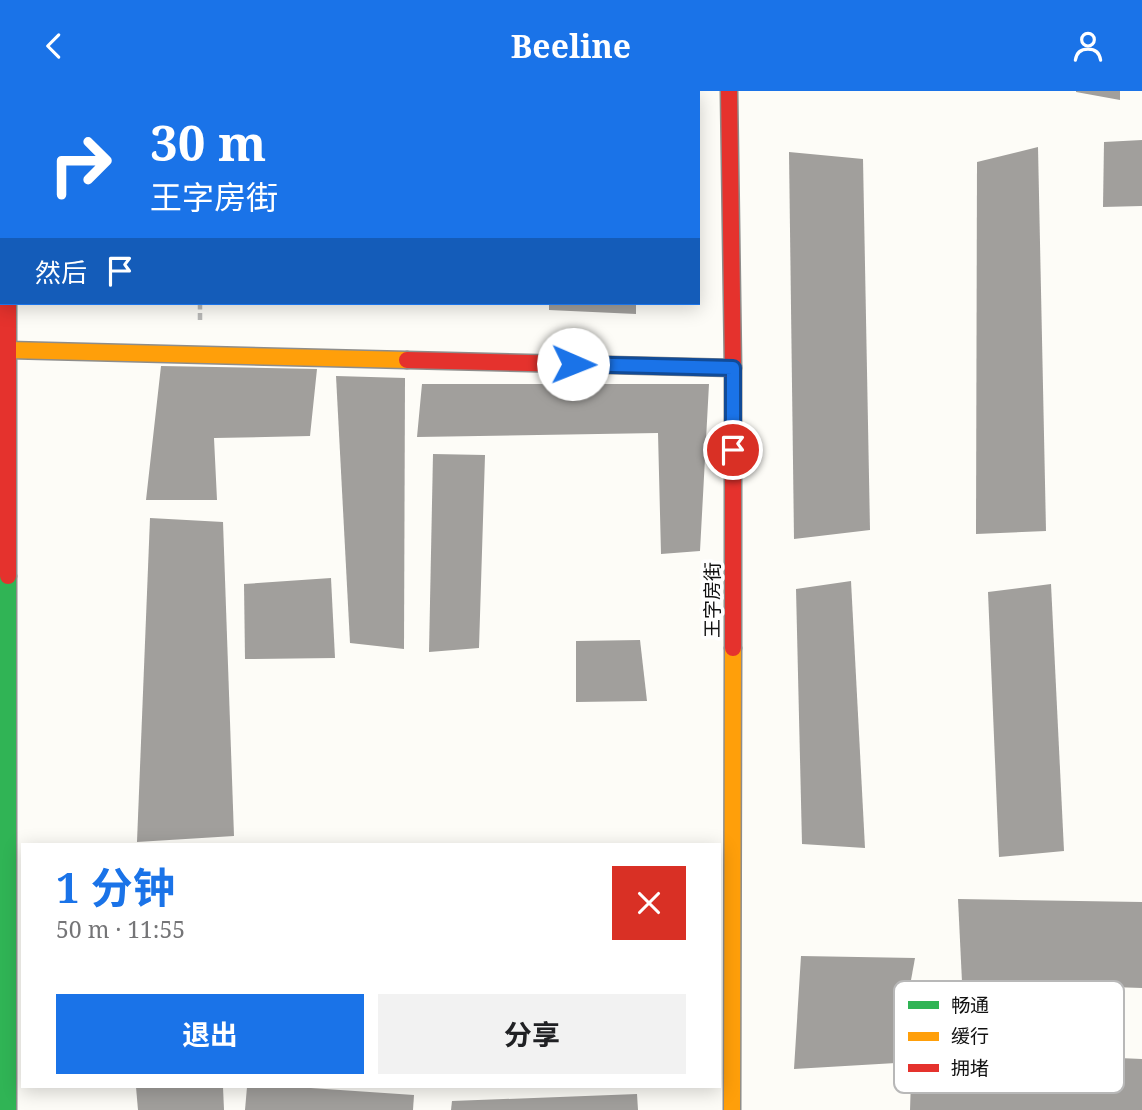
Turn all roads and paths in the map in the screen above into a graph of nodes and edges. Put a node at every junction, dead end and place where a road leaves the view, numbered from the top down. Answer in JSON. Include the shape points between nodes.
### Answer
{"nodes":[{"id":1,"x":729,"y":91,"type":"edge"},
{"id":2,"x":8,"y":305,"type":"edge"},
{"id":3,"x":9,"y":350,"type":"junction"},
{"id":4,"x":733,"y":368,"type":"junction"},
{"id":5,"x":8,"y":1110,"type":"edge"},
{"id":6,"x":732,"y":1110,"type":"edge"}],
"edges":[{"from":1,"to":4,"type":"street","name":"王字房街"},
{"from":2,"to":3,"type":"street"},
{"from":3,"to":4,"type":"street"},
{"from":3,"to":5,"type":"street"},
{"from":4,"to":6,"type":"street","name":"王字房街"}]}
